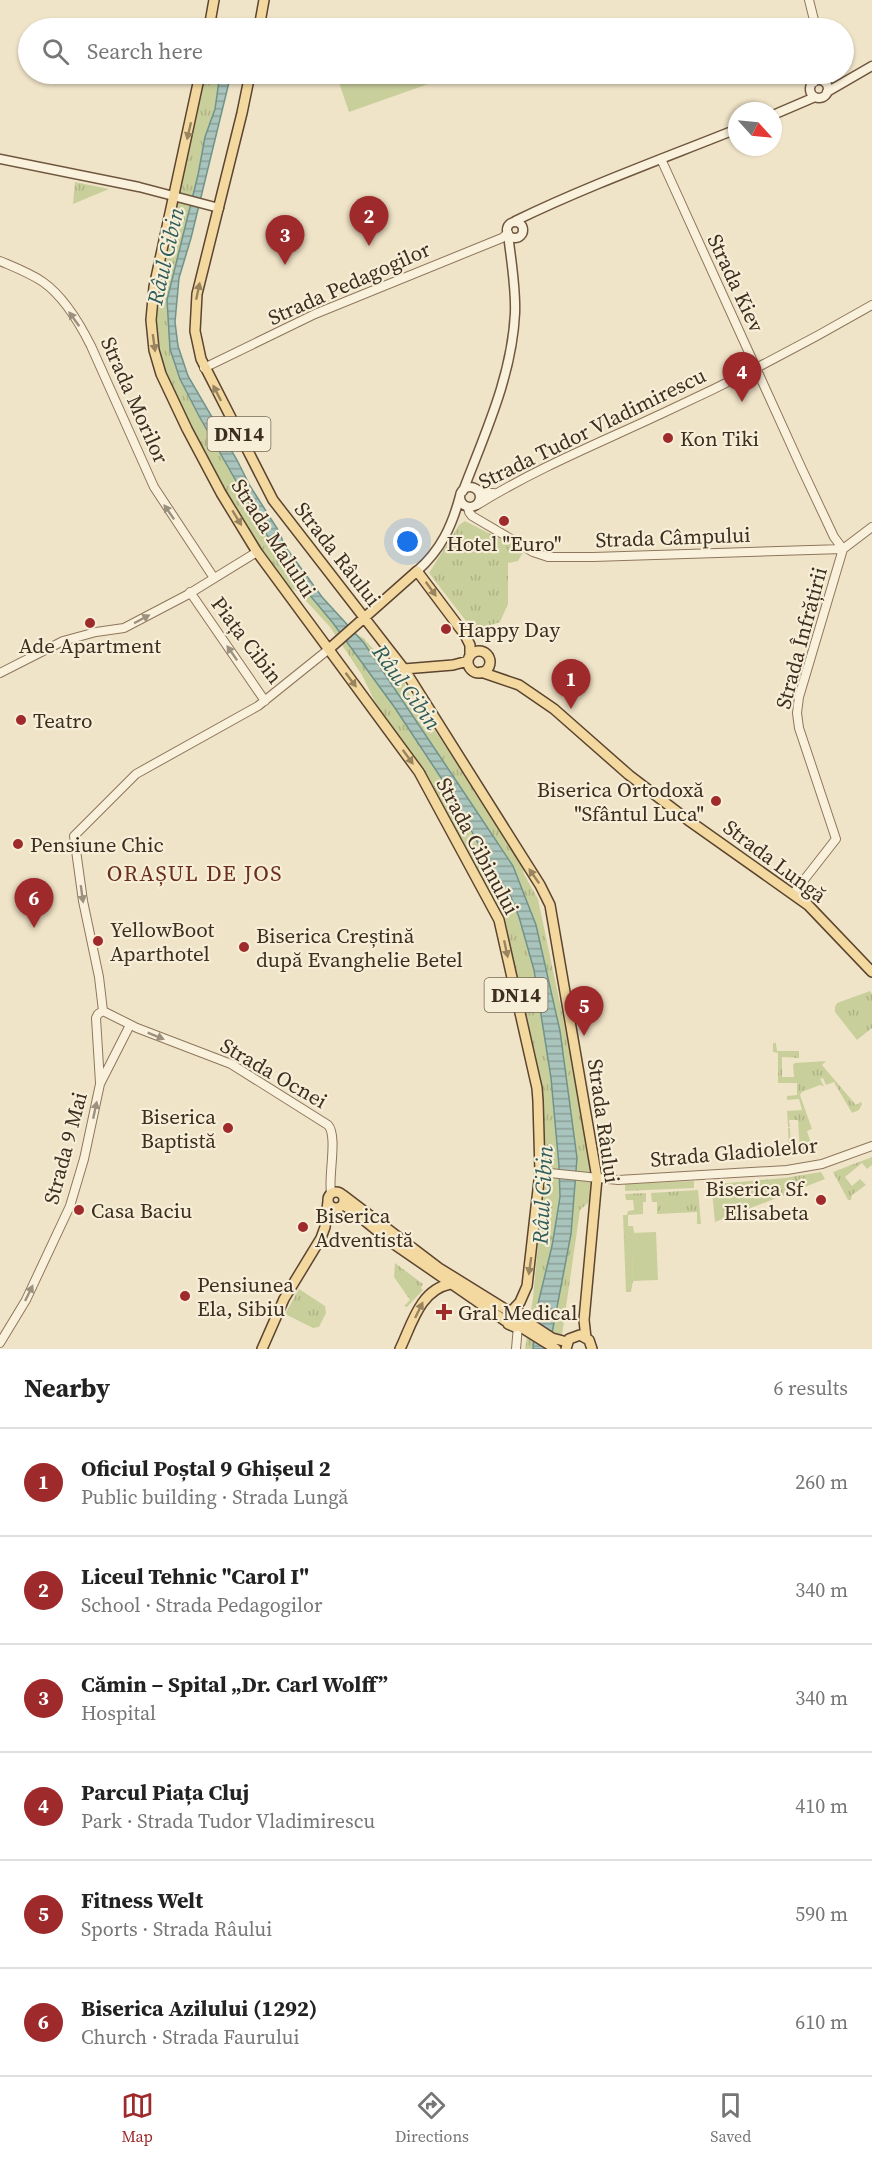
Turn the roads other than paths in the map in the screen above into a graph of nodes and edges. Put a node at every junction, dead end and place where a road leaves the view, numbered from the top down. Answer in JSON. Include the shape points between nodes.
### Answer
{"nodes":[{"id":1,"x":214,"y":0,"type":"edge"},
{"id":2,"x":264,"y":0,"type":"edge"},
{"id":3,"x":809,"y":0,"type":"edge"},
{"id":4,"x":211,"y":18,"type":"edge"},
{"id":5,"x":261,"y":18,"type":"edge"},
{"id":6,"x":814,"y":18,"type":"edge"},
{"id":7,"x":870,"y":68,"type":"edge"},
{"id":8,"x":854,"y":77,"type":"edge"},
{"id":9,"x":199,"y":84,"type":"edge"},
{"id":10,"x":247,"y":84,"type":"edge"},
{"id":11,"x":819,"y":84,"type":"edge"},
{"id":12,"x":840,"y":84,"type":"edge"},
{"id":13,"x":782,"y":111,"type":"edge"},
{"id":14,"x":728,"y":133,"type":"edge"},
{"id":15,"x":0,"y":159,"type":"edge"},
{"id":16,"x":661,"y":159,"type":"junction"},
{"id":17,"x":178,"y":197,"type":"junction"},
{"id":18,"x":216,"y":207,"type":"junction"},
{"id":19,"x":536,"y":210,"type":"junction"},
{"id":20,"x":515,"y":221,"type":"junction"},
{"id":21,"x":523,"y":232,"type":"junction"},
{"id":22,"x":508,"y":234,"type":"junction"},
{"id":23,"x":0,"y":261,"type":"edge"},
{"id":24,"x":512,"y":262,"type":"junction"},
{"id":25,"x":872,"y":305,"type":"edge"},
{"id":26,"x":204,"y":368,"type":"junction"},
{"id":27,"x":755,"y":369,"type":"junction"},
{"id":28,"x":474,"y":466,"type":"junction"},
{"id":29,"x":475,"y":489,"type":"junction"},
{"id":30,"x":501,"y":491,"type":"junction"},
{"id":31,"x":462,"y":493,"type":"junction"},
{"id":32,"x":471,"y":506,"type":"junction"},
{"id":33,"x":453,"y":522,"type":"junction"},
{"id":34,"x":872,"y":527,"type":"edge"},
{"id":35,"x":843,"y":549,"type":"junction"},
{"id":36,"x":257,"y":552,"type":"junction"},
{"id":37,"x":417,"y":571,"type":"junction"},
{"id":38,"x":214,"y":578,"type":"junction"},
{"id":39,"x":190,"y":592,"type":"junction"},
{"id":40,"x":362,"y":620,"type":"junction"},
{"id":41,"x":322,"y":639,"type":"joint"},
{"id":42,"x":331,"y":647,"type":"junction"},
{"id":43,"x":469,"y":658,"type":"junction"},
{"id":44,"x":489,"y":662,"type":"junction"},
{"id":45,"x":453,"y":665,"type":"junction"},
{"id":46,"x":404,"y":669,"type":"junction"},
{"id":47,"x":478,"y":672,"type":"junction"},
{"id":48,"x":0,"y":673,"type":"edge"},
{"id":49,"x":505,"y":679,"type":"junction"},
{"id":50,"x":266,"y":701,"type":"junction"},
{"id":51,"x":793,"y":894,"type":"junction"},
{"id":52,"x":872,"y":972,"type":"edge"},
{"id":53,"x":103,"y":1011,"type":"junction"},
{"id":54,"x":130,"y":1025,"type":"junction"},
{"id":55,"x":100,"y":1084,"type":"junction"},
{"id":56,"x":872,"y":1146,"type":"edge"},
{"id":57,"x":545,"y":1173,"type":"junction"},
{"id":58,"x":595,"y":1178,"type":"junction"},
{"id":59,"x":329,"y":1197,"type":"junction"},
{"id":60,"x":343,"y":1200,"type":"junction"},
{"id":61,"x":450,"y":1284,"type":"junction"},
{"id":62,"x":512,"y":1311,"type":"junction"},
{"id":63,"x":584,"y":1320,"type":"junction"},
{"id":64,"x":507,"y":1322,"type":"junction"},
{"id":65,"x":522,"y":1325,"type":"junction"},
{"id":66,"x":586,"y":1338,"type":"junction"},
{"id":67,"x":567,"y":1342,"type":"edge"},
{"id":68,"x":0,"y":1343,"type":"edge"},
{"id":69,"x":261,"y":1349,"type":"edge"},
{"id":70,"x":400,"y":1349,"type":"edge"},
{"id":71,"x":516,"y":1349,"type":"edge"},
{"id":72,"x":556,"y":1349,"type":"edge"},
{"id":73,"x":592,"y":1349,"type":"edge"}],
"edges":[{"from":1,"to":4,"type":"main road"},
{"from":2,"to":5,"type":"main road"},
{"from":3,"to":6,"type":"street"},
{"from":7,"to":8,"type":"main road"},
{"from":9,"to":17,"type":"main road","name":"Strada Malului","number":"DN14","one_way":true},
{"from":10,"to":18,"type":"main road","number":"DN14"},
{"from":11,"to":12,"type":"main road"},
{"from":11,"to":13,"type":"main road","via":[[793,107]]},
{"from":14,"to":16,"type":"main road"},
{"from":15,"to":17,"type":"main road"},
{"from":16,"to":19,"type":"main road"},
{"from":16,"to":27,"type":"street","name":"Strada Kiev"},
{"from":17,"to":18,"type":"main road"},
{"from":17,"to":36,"type":"main road","name":"Strada Malului","number":"DN14","one_way":true,"via":[[152,299],[154,350],[187,429]]},
{"from":26,"to":18,"type":"main road","name":"Strada Râului","number":"DN14","one_way":true,"via":[[195,331],[195,308]]},
{"from":19,"to":20,"type":"main road"},
{"from":19,"to":21,"type":"main road"},
{"from":20,"to":21,"type":"main road","via":[[522,225]]},
{"from":20,"to":22,"type":"main road","via":[[508,225]]},
{"from":21,"to":22,"type":"main road","via":[[516,238]]},
{"from":21,"to":24,"type":"main road"},
{"from":22,"to":24,"type":"main road"},
{"from":22,"to":26,"type":"street","name":"Strada Pedagogilor","via":[[315,314]]},
{"from":38,"to":23,"type":"street","name":"Strada Morilor","one_way":true,"via":[[154,487],[79,326],[46,284]]},
{"from":24,"to":28,"type":"main road","via":[[515,309],[510,355]]},
{"from":25,"to":27,"type":"street","name":"Strada Tudor Vladimirescu"},
{"from":40,"to":26,"type":"main road","name":"Strada Râului","number":"DN14","one_way":true,"via":[[273,500]]},
{"from":27,"to":30,"type":"street","name":"Strada Tudor Vladimirescu"},
{"from":27,"to":35,"type":"street","name":"Strada Kiev"},
{"from":28,"to":29,"type":"main road"},
{"from":28,"to":31,"type":"main road"},
{"from":29,"to":30,"type":"street","via":[[488,494]]},
{"from":29,"to":31,"type":"main road"},
{"from":29,"to":32,"type":"main road","via":[[480,498]]},
{"from":30,"to":32,"type":"street","name":"Strada Tudor Vladimirescu"},
{"from":31,"to":32,"type":"main road","via":[[462,502]]},
{"from":31,"to":33,"type":"main road"},
{"from":32,"to":33,"type":"main road"},
{"from":32,"to":35,"type":"street","name":"Strada Câmpului","via":[[470,515],[533,552],[548,556]]},
{"from":33,"to":37,"type":"main road","via":[[438,549]]},
{"from":34,"to":35,"type":"street"},
{"from":35,"to":51,"type":"street","name":"Strada Înfrățirii","via":[[797,713],[836,839]]},
{"from":36,"to":38,"type":"street","name":"Piața Cibin"},
{"from":36,"to":41,"type":"main road","name":"Strada Malului","number":"DN14"},
{"from":37,"to":40,"type":"main road","name":"Piața Cibin"},
{"from":37,"to":43,"type":"main road","one_way":true,"via":[[465,635],[470,645]]},
{"from":38,"to":39,"type":"street","name":"Piața Cibin"},
{"from":48,"to":39,"type":"street","one_way":true,"via":[[63,640],[124,628]]},
{"from":50,"to":39,"type":"street","name":"Piața Cibin","one_way":true},
{"from":40,"to":42,"type":"main road","name":"Piața Cibin"},
{"from":40,"to":46,"type":"main road","name":"Strada Râului","number":"DN14"},
{"from":41,"to":42,"type":"main road","name":"Strada Cibinului","number":"DN14"},
{"from":42,"to":50,"type":"street","name":"Piața Cibin"},
{"from":42,"to":57,"type":"main road","name":"Strada Cibinului","number":"DN14","one_way":true,"via":[[419,772],[495,912],[537,1088]]},
{"from":43,"to":44,"type":"main road","via":[[475,652],[483,652]]},
{"from":43,"to":45,"type":"main road","name":"Strada Lungă"},
{"from":43,"to":47,"type":"main road","via":[[470,667]]},
{"from":44,"to":47,"type":"main road","via":[[486,669]]},
{"from":44,"to":49,"type":"main road","name":"Strada Lungă"},
{"from":45,"to":46,"type":"main road","name":"Strada Lungă"},
{"from":45,"to":47,"type":"main road","name":"Strada Lungă"},
{"from":58,"to":46,"type":"main road","name":"Strada Râului","number":"DN14","one_way":true,"via":[[550,906]]},
{"from":47,"to":49,"type":"main road","name":"Strada Lungă"},
{"from":49,"to":51,"type":"main road","name":"Strada Lungă","via":[[540,698],[629,775]]},
{"from":50,"to":53,"type":"street","one_way":true,"via":[[141,771],[74,836]]},
{"from":51,"to":52,"type":"main road","name":"Strada Lungă","via":[[815,911]]},
{"from":53,"to":54,"type":"street","name":"Strada Ocnei"},
{"from":53,"to":55,"type":"street","via":[[96,1018]]},
{"from":54,"to":55,"type":"street","name":"Strada 9 Mai"},
{"from":54,"to":59,"type":"street","name":"Strada Ocnei","one_way":true,"via":[[231,1064],[326,1123],[332,1131]]},
{"from":68,"to":55,"type":"street","name":"Strada 9 Mai","one_way":true,"via":[[26,1300],[70,1206]]},
{"from":56,"to":58,"type":"street","name":"Strada Gladiolelor","via":[[822,1164],[790,1170]]},
{"from":57,"to":58,"type":"street","name":"Strada Gladiolelor"},
{"from":57,"to":62,"type":"main road","name":"Strada Cibinului","number":"DN14","one_way":true,"via":[[527,1286]]},
{"from":58,"to":63,"type":"main road","name":"Strada Râului","number":"DN14"},
{"from":59,"to":60,"type":"main road","via":[[336,1192]]},
{"from":59,"to":60,"type":"main road","via":[[329,1205],[335,1208]]},
{"from":59,"to":69,"type":"main road","via":[[321,1238],[284,1299]]},
{"from":60,"to":61,"type":"main road"},
{"from":60,"to":62,"type":"main road","via":[[440,1268]]},
{"from":61,"to":64,"type":"main road"},
{"from":70,"to":61,"type":"main road","one_way":true,"via":[[426,1296]]},
{"from":62,"to":64,"type":"main road","number":"DN14"},
{"from":62,"to":65,"type":"main road","via":[[519,1312]]},
{"from":63,"to":66,"type":"main road","name":"Strada Râului","number":"DN14"},
{"from":63,"to":67,"type":"main road","name":"Strada Râului","number":"DN14"},
{"from":64,"to":65,"type":"main road","via":[[513,1327]]},
{"from":65,"to":67,"type":"main road"},
{"from":65,"to":71,"type":"street"},
{"from":65,"to":72,"type":"main road"},
{"from":66,"to":67,"type":"main road","via":[[580,1335]]},
{"from":66,"to":73,"type":"main road","number":"DN14"}]}
